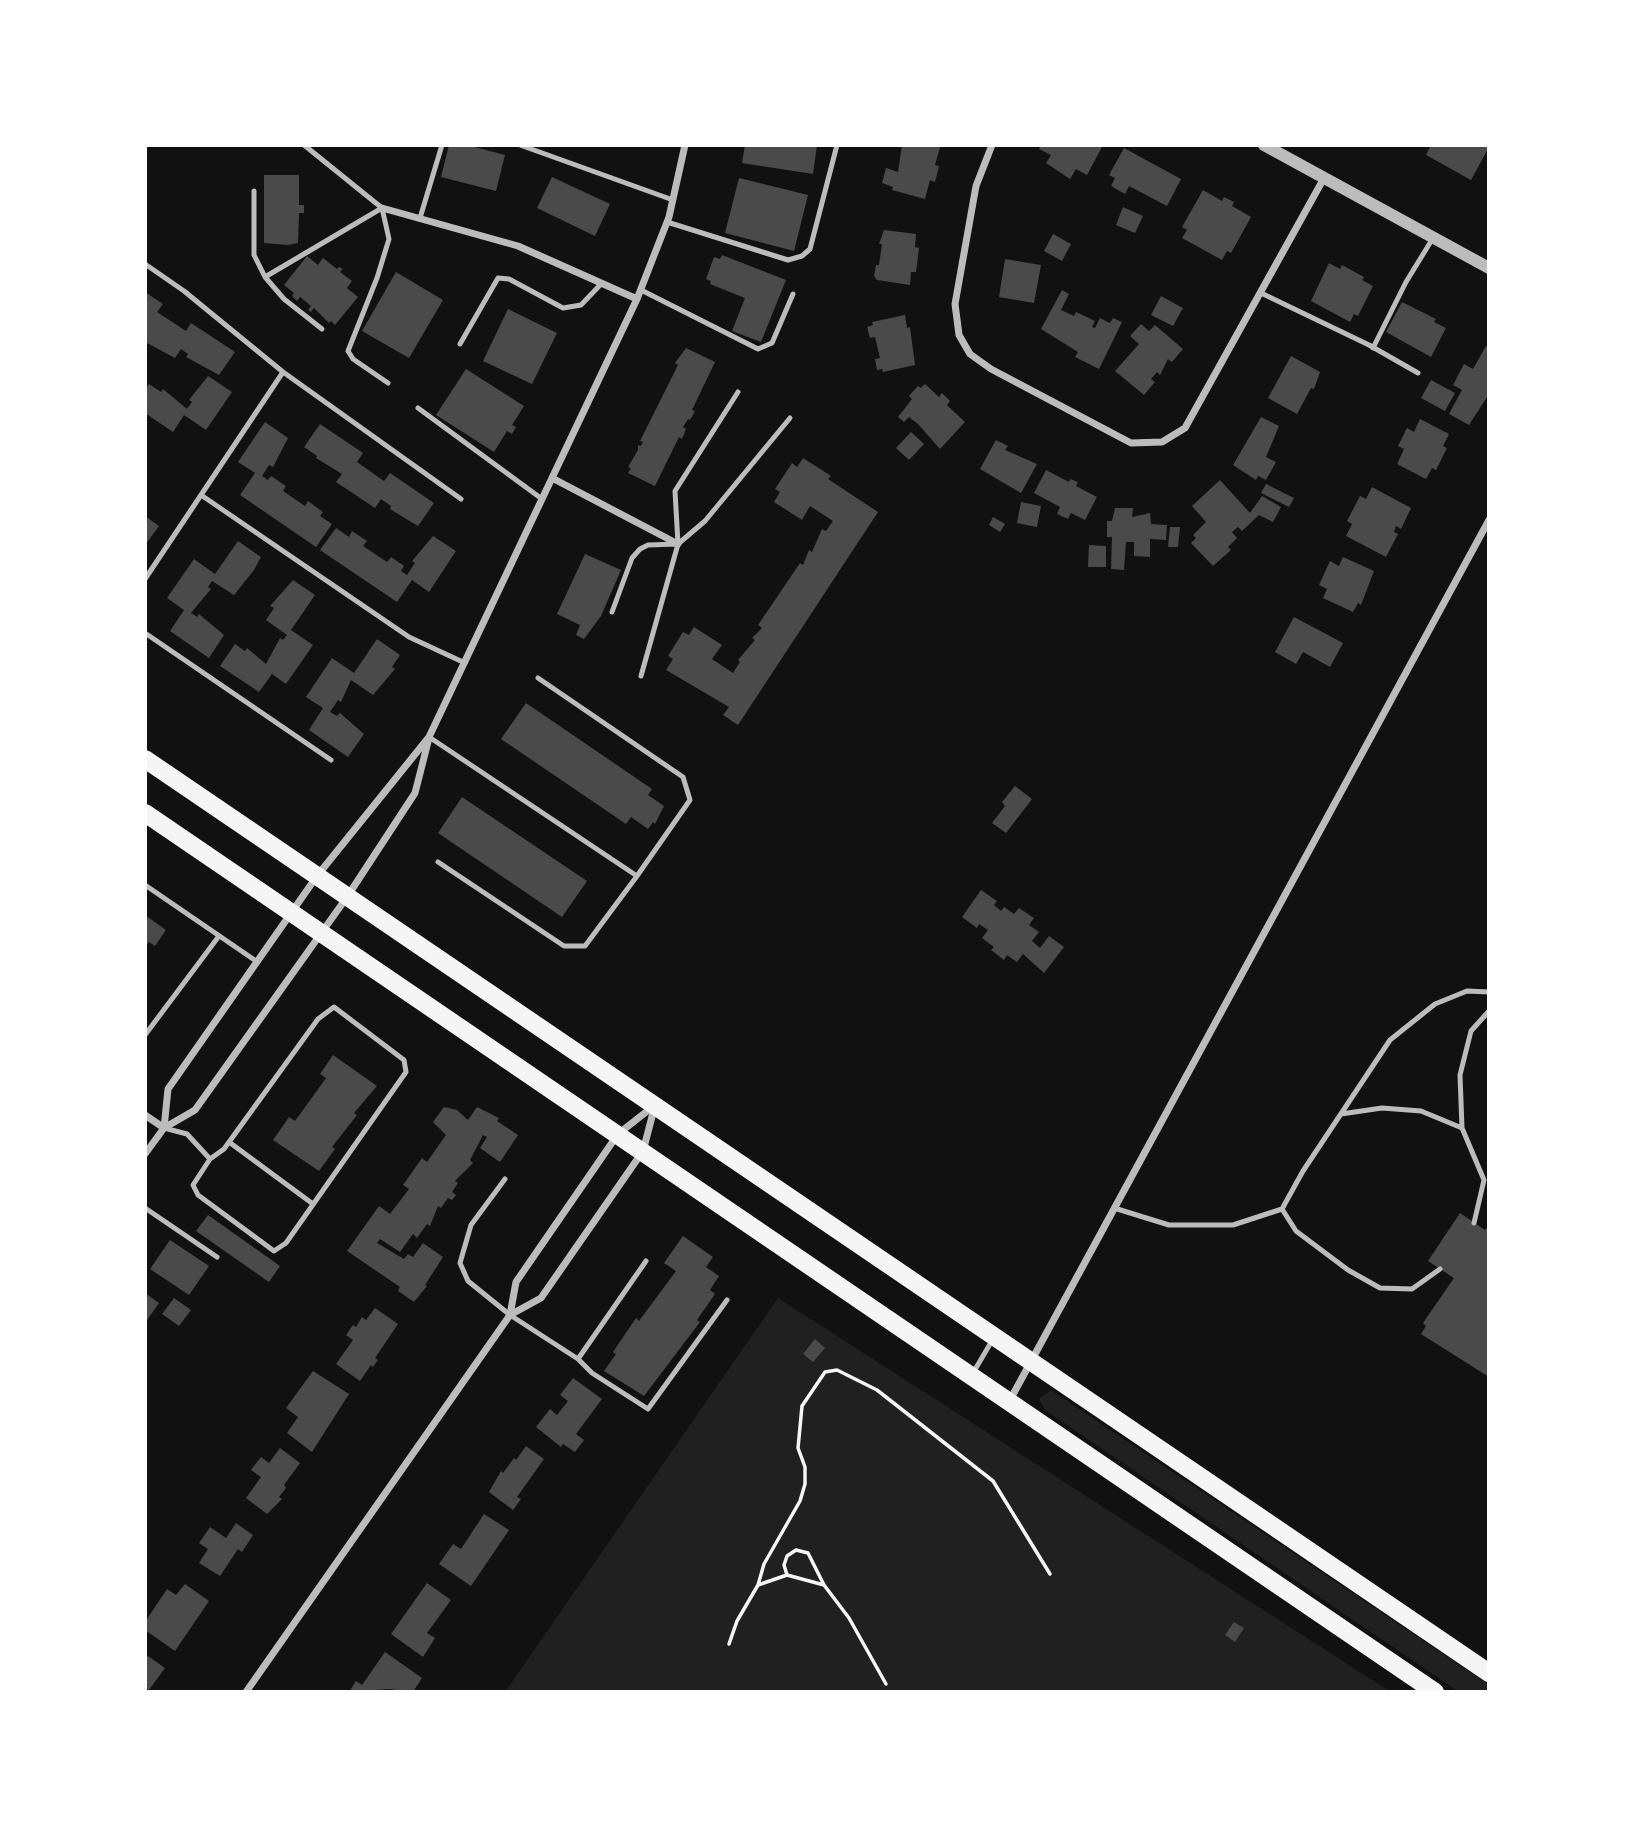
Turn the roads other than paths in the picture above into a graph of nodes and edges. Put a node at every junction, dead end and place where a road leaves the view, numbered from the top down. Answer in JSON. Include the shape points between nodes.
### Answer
{"nodes":[{"id":1,"x":304,"y":145,"type":"edge"},
{"id":2,"x":442,"y":145,"type":"edge"},
{"id":3,"x":520,"y":145,"type":"edge"},
{"id":4,"x":685,"y":145,"type":"edge"},
{"id":5,"x":837,"y":145,"type":"edge"},
{"id":6,"x":992,"y":145,"type":"edge"},
{"id":7,"x":1264,"y":145,"type":"edge"},
{"id":8,"x":1324,"y":178,"type":"junction"},
{"id":9,"x":254,"y":191,"type":"dead end"},
{"id":10,"x":673,"y":200,"type":"junction"},
{"id":11,"x":382,"y":208,"type":"junction"},
{"id":12,"x":420,"y":218,"type":"junction"},
{"id":13,"x":667,"y":222,"type":"junction"},
{"id":14,"x":1433,"y":237,"type":"junction"},
{"id":15,"x":145,"y":264,"type":"edge"},
{"id":16,"x":1489,"y":268,"type":"edge"},
{"id":17,"x":265,"y":277,"type":"junction"},
{"id":18,"x":602,"y":284,"type":"junction"},
{"id":19,"x":641,"y":290,"type":"junction"},
{"id":20,"x":1261,"y":293,"type":"junction"},
{"id":21,"x":793,"y":294,"type":"dead end"},
{"id":22,"x":637,"y":299,"type":"junction"},
{"id":23,"x":322,"y":329,"type":"dead end"},
{"id":24,"x":460,"y":344,"type":"dead end"},
{"id":25,"x":1373,"y":348,"type":"junction"},
{"id":26,"x":284,"y":372,"type":"junction"},
{"id":27,"x":1418,"y":373,"type":"dead end"},
{"id":28,"x":388,"y":383,"type":"dead end"},
{"id":29,"x":738,"y":392,"type":"dead end"},
{"id":30,"x":418,"y":408,"type":"dead end"},
{"id":31,"x":790,"y":418,"type":"dead end"},
{"id":32,"x":552,"y":478,"type":"junction"},
{"id":33,"x":201,"y":495,"type":"junction"},
{"id":34,"x":461,"y":499,"type":"dead end"},
{"id":35,"x":542,"y":499,"type":"junction"},
{"id":36,"x":1489,"y":520,"type":"edge"},
{"id":37,"x":678,"y":544,"type":"junction"},
{"id":38,"x":145,"y":579,"type":"edge"},
{"id":39,"x":612,"y":612,"type":"dead end"},
{"id":40,"x":145,"y":633,"type":"edge"},
{"id":41,"x":465,"y":663,"type":"junction"},
{"id":42,"x":641,"y":677,"type":"dead end"},
{"id":43,"x":538,"y":678,"type":"dead end"},
{"id":44,"x":429,"y":737,"type":"junction"},
{"id":45,"x":145,"y":759,"type":"edge"},
{"id":46,"x":331,"y":760,"type":"dead end"},
{"id":47,"x":145,"y":813,"type":"edge"},
{"id":48,"x":438,"y":862,"type":"dead end"},
{"id":49,"x":317,"y":876,"type":"junction"},
{"id":50,"x":637,"y":876,"type":"junction"},
{"id":51,"x":145,"y":885,"type":"edge"},
{"id":52,"x":347,"y":897,"type":"junction"},
{"id":53,"x":290,"y":912,"type":"junction"},
{"id":54,"x":319,"y":932,"type":"junction"},
{"id":55,"x":219,"y":936,"type":"junction"},
{"id":56,"x":256,"y":961,"type":"junction"},
{"id":57,"x":1489,"y":992,"type":"edge"},
{"id":58,"x":1489,"y":1011,"type":"edge"},
{"id":59,"x":145,"y":1035,"type":"edge"},
{"id":60,"x":655,"y":1105,"type":"junction"},
{"id":61,"x":1340,"y":1114,"type":"junction"},
{"id":62,"x":145,"y":1115,"type":"edge"},
{"id":63,"x":164,"y":1128,"type":"junction"},
{"id":64,"x":1462,"y":1128,"type":"junction"},
{"id":65,"x":618,"y":1134,"type":"junction"},
{"id":66,"x":229,"y":1142,"type":"junction"},
{"id":67,"x":643,"y":1151,"type":"junction"},
{"id":68,"x":145,"y":1154,"type":"edge"},
{"id":69,"x":210,"y":1159,"type":"junction"},
{"id":70,"x":1489,"y":1173,"type":"edge"},
{"id":71,"x":505,"y":1179,"type":"dead end"},
{"id":72,"x":1484,"y":1180,"type":"junction"},
{"id":73,"x":313,"y":1204,"type":"junction"},
{"id":74,"x":145,"y":1208,"type":"edge"},
{"id":75,"x":1114,"y":1208,"type":"junction"},
{"id":76,"x":1282,"y":1209,"type":"junction"},
{"id":77,"x":1474,"y":1223,"type":"dead end"},
{"id":78,"x":217,"y":1257,"type":"dead end"},
{"id":79,"x":646,"y":1261,"type":"dead end"},
{"id":80,"x":1440,"y":1269,"type":"dead end"},
{"id":81,"x":727,"y":1300,"type":"dead end"},
{"id":82,"x":510,"y":1315,"type":"junction"},
{"id":83,"x":995,"y":1337,"type":"junction"},
{"id":84,"x":578,"y":1359,"type":"junction"},
{"id":85,"x":1031,"y":1362,"type":"junction"},
{"id":86,"x":972,"y":1375,"type":"junction"},
{"id":87,"x":1010,"y":1400,"type":"junction"},
{"id":88,"x":1489,"y":1672,"type":"edge"},
{"id":89,"x":246,"y":1692,"type":"edge"},
{"id":90,"x":1436,"y":1692,"type":"edge"}],
"edges":[{"from":1,"to":11,"type":"lane"},
{"from":2,"to":12,"type":"lane"},
{"from":3,"to":10,"type":"lane"},
{"from":4,"to":10,"type":"street"},
{"from":5,"to":13,"type":"lane","via":[[810,248],[802,256],[788,260]]},
{"from":6,"to":20,"type":"street","via":[[976,186],[955,320],[970,354],[1003,376],[1121,440],[1162,442],[1185,428],[1195,413]]},
{"from":7,"to":8,"type":"street"},
{"from":8,"to":14,"type":"street"},
{"from":8,"to":20,"type":"street"},
{"from":9,"to":17,"type":"lane","via":[[254,255]]},
{"from":10,"to":13,"type":"street"},
{"from":11,"to":12,"type":"street"},
{"from":11,"to":17,"type":"lane"},
{"from":11,"to":28,"type":"lane","via":[[389,239],[348,351]]},
{"from":12,"to":18,"type":"street","via":[[518,246]]},
{"from":13,"to":19,"type":"street"},
{"from":14,"to":16,"type":"street"},
{"from":14,"to":25,"type":"lane"},
{"from":15,"to":26,"type":"lane"},
{"from":17,"to":23,"type":"lane"},
{"from":18,"to":22,"type":"street"},
{"from":18,"to":24,"type":"lane","via":[[581,305],[562,308],[509,279],[498,278]]},
{"from":19,"to":21,"type":"lane","via":[[758,349],[772,343]]},
{"from":19,"to":22,"type":"street"},
{"from":20,"to":25,"type":"lane"},
{"from":22,"to":32,"type":"street"},
{"from":25,"to":27,"type":"lane"},
{"from":26,"to":33,"type":"lane"},
{"from":26,"to":34,"type":"lane"},
{"from":29,"to":37,"type":"lane","via":[[675,491]]},
{"from":30,"to":35,"type":"lane"},
{"from":31,"to":37,"type":"lane","via":[[705,521]]},
{"from":32,"to":35,"type":"street"},
{"from":32,"to":37,"type":"street"},
{"from":33,"to":38,"type":"lane"},
{"from":33,"to":41,"type":"lane","via":[[409,637]]},
{"from":35,"to":41,"type":"street"},
{"from":36,"to":75,"type":"street"},
{"from":37,"to":39,"type":"lane","via":[[640,549],[632,558]]},
{"from":37,"to":42,"type":"lane"},
{"from":40,"to":46,"type":"lane"},
{"from":41,"to":44,"type":"street"},
{"from":43,"to":50,"type":"lane","via":[[683,777],[690,800]]},
{"from":44,"to":49,"type":"street"},
{"from":44,"to":50,"type":"lane"},
{"from":44,"to":52,"type":"street","via":[[415,793]]},
{"from":45,"to":49,"type":"main road"},
{"from":47,"to":53,"type":"main road"},
{"from":48,"to":50,"type":"lane","via":[[564,946],[584,946]]},
{"from":49,"to":52,"type":"main road"},
{"from":49,"to":53,"type":"street"},
{"from":51,"to":55,"type":"lane"},
{"from":52,"to":54,"type":"street"},
{"from":52,"to":60,"type":"main road"},
{"from":53,"to":54,"type":"main road"},
{"from":53,"to":56,"type":"street"},
{"from":54,"to":63,"type":"street","via":[[195,1110]]},
{"from":54,"to":65,"type":"main road"},
{"from":55,"to":56,"type":"lane"},
{"from":55,"to":59,"type":"lane"},
{"from":56,"to":63,"type":"street","via":[[168,1089]]},
{"from":57,"to":61,"type":"lane","via":[[1467,991],[1435,1004],[1390,1040]]},
{"from":58,"to":64,"type":"lane","via":[[1471,1031],[1460,1075]]},
{"from":60,"to":65,"type":"street"},
{"from":60,"to":67,"type":"street"},
{"from":60,"to":83,"type":"main road"},
{"from":61,"to":64,"type":"lane","via":[[1382,1108],[1422,1111]]},
{"from":61,"to":76,"type":"lane"},
{"from":62,"to":63,"type":"street"},
{"from":63,"to":68,"type":"street"},
{"from":63,"to":69,"type":"lane","via":[[187,1134]]},
{"from":64,"to":72,"type":"lane"},
{"from":65,"to":67,"type":"main road"},
{"from":65,"to":82,"type":"street","via":[[516,1282]]},
{"from":66,"to":69,"type":"lane"},
{"from":66,"to":73,"type":"lane"},
{"from":66,"to":73,"type":"lane","via":[[318,1019],[334,1007],[404,1060],[406,1072]]},
{"from":67,"to":82,"type":"street","via":[[541,1298]]},
{"from":67,"to":86,"type":"main road"},
{"from":69,"to":73,"type":"lane","via":[[193,1185],[198,1195],[274,1251]]},
{"from":70,"to":72,"type":"lane"},
{"from":71,"to":82,"type":"lane","via":[[471,1224],[460,1263],[468,1281]]},
{"from":72,"to":77,"type":"lane"},
{"from":74,"to":78,"type":"lane"},
{"from":75,"to":76,"type":"lane","via":[[1169,1225],[1233,1224]]},
{"from":75,"to":85,"type":"street"},
{"from":76,"to":80,"type":"lane","via":[[1296,1231],[1380,1288],[1412,1289]]},
{"from":79,"to":84,"type":"lane"},
{"from":81,"to":84,"type":"lane","via":[[648,1409]]},
{"from":82,"to":84,"type":"lane"},
{"from":82,"to":89,"type":"street"},
{"from":83,"to":85,"type":"main road"},
{"from":83,"to":86,"type":"lane"},
{"from":85,"to":87,"type":"street"},
{"from":85,"to":88,"type":"main road"},
{"from":86,"to":87,"type":"main road"},
{"from":87,"to":90,"type":"main road"}]}
